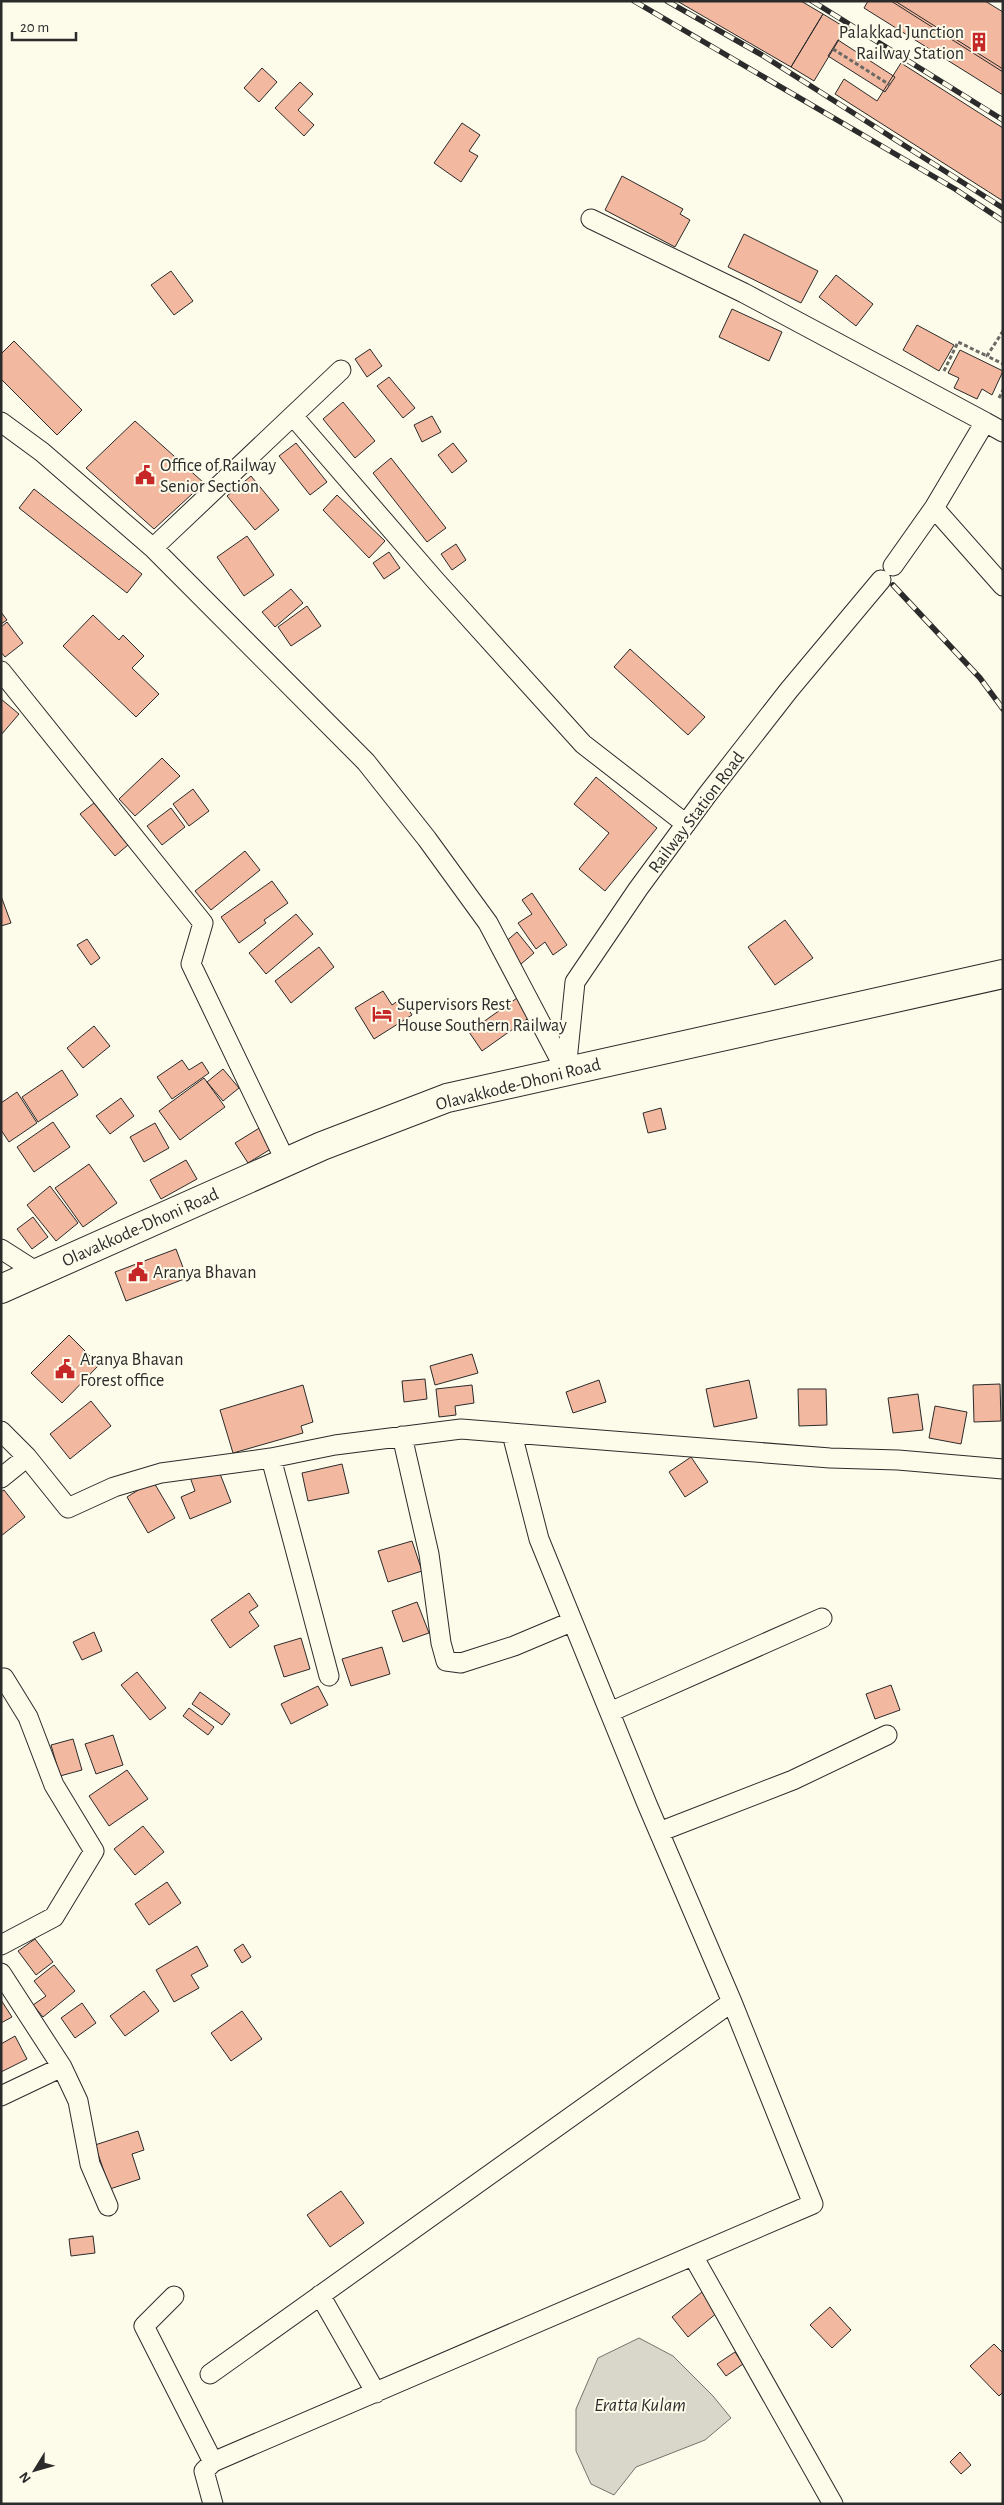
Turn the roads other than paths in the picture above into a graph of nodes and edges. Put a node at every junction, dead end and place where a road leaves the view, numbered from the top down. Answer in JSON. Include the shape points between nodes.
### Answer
{"nodes":[{"id":1,"x":590,"y":219,"type":"dead end"},
{"id":2,"x":341,"y":370,"type":"dead end"},
{"id":3,"x":293,"y":416,"type":"junction"},
{"id":4,"x":1,"y":422,"type":"edge"},
{"id":5,"x":985,"y":422,"type":"junction"},
{"id":6,"x":1003,"y":432,"type":"edge"},
{"id":7,"x":934,"y":508,"type":"junction"},
{"id":8,"x":153,"y":548,"type":"junction"},
{"id":9,"x":1003,"y":586,"type":"edge"},
{"id":10,"x":1,"y":671,"type":"edge"},
{"id":11,"x":686,"y":824,"type":"junction"},
{"id":12,"x":1003,"y":974,"type":"edge"},
{"id":13,"x":566,"y":1071,"type":"junction"},
{"id":14,"x":286,"y":1162,"type":"junction"},
{"id":15,"x":1,"y":1249,"type":"edge"},
{"id":16,"x":37,"y":1272,"type":"junction"},
{"id":17,"x":1,"y":1289,"type":"edge"},
{"id":18,"x":1,"y":1431,"type":"edge"},
{"id":19,"x":512,"y":1434,"type":"junction"},
{"id":20,"x":402,"y":1436,"type":"junction"},
{"id":21,"x":27,"y":1457,"type":"junction"},
{"id":22,"x":271,"y":1458,"type":"junction"},
{"id":23,"x":1003,"y":1469,"type":"edge"},
{"id":24,"x":1,"y":1478,"type":"edge"},
{"id":25,"x":822,"y":1618,"type":"dead end"},
{"id":26,"x":571,"y":1622,"type":"junction"},
{"id":27,"x":329,"y":1676,"type":"dead end"},
{"id":28,"x":1,"y":1678,"type":"edge"},
{"id":29,"x":610,"y":1712,"type":"junction"},
{"id":30,"x":887,"y":1735,"type":"dead end"},
{"id":31,"x":659,"y":1832,"type":"junction"},
{"id":32,"x":1,"y":1945,"type":"edge"},
{"id":33,"x":1,"y":1973,"type":"edge"},
{"id":34,"x":732,"y":2002,"type":"junction"},
{"id":35,"x":62,"y":2067,"type":"junction"},
{"id":36,"x":1,"y":2096,"type":"edge"},
{"id":37,"x":108,"y":2206,"type":"dead end"},
{"id":38,"x":693,"y":2256,"type":"junction"},
{"id":39,"x":320,"y":2295,"type":"junction"},
{"id":40,"x":174,"y":2296,"type":"dead end"},
{"id":41,"x":210,"y":2374,"type":"dead end"},
{"id":42,"x":376,"y":2393,"type":"junction"},
{"id":43,"x":214,"y":2462,"type":"junction"},
{"id":44,"x":213,"y":2504,"type":"edge"},
{"id":45,"x":833,"y":2504,"type":"edge"}],
"edges":[{"from":1,"to":5,"type":"street","via":[[744,293]]},
{"from":2,"to":3,"type":"street"},
{"from":3,"to":8,"type":"street"},
{"from":3,"to":11,"type":"street","via":[[583,744]]},
{"from":4,"to":8,"type":"street","via":[[42,452]]},
{"from":5,"to":6,"type":"street"},
{"from":5,"to":7,"type":"street","name":"Railway Station Road"},
{"from":7,"to":9,"type":"street"},
{"from":7,"to":11,"type":"street","name":"Railway Station Road","via":[[887,573],[789,690]]},
{"from":8,"to":13,"type":"street","via":[[366,762],[421,831],[488,923]]},
{"from":10,"to":14,"type":"street","via":[[203,923],[191,964]]},
{"from":11,"to":13,"type":"street","name":"Railway Station Road","via":[[575,982]]},
{"from":12,"to":13,"type":"main road","name":"Olavakkode-Dhoni Road"},
{"from":13,"to":14,"type":"main road","name":"Olavakkode-Dhoni Road","via":[[447,1098]]},
{"from":14,"to":16,"type":"main road","name":"Olavakkode-Dhoni Road"},
{"from":15,"to":16,"type":"street"},
{"from":16,"to":17,"type":"main road","name":"Olavakkode-Dhoni Road"},
{"from":18,"to":21,"type":"street"},
{"from":19,"to":20,"type":"street","via":[[461,1429]]},
{"from":19,"to":23,"type":"street"},
{"from":19,"to":26,"type":"street","via":[[539,1539]]},
{"from":20,"to":22,"type":"street"},
{"from":20,"to":26,"type":"street","via":[[429,1554],[446,1661],[461,1663],[514,1646]]},
{"from":21,"to":22,"type":"street","via":[[68,1508],[114,1487],[161,1473]]},
{"from":21,"to":24,"type":"street"},
{"from":22,"to":27,"type":"street"},
{"from":25,"to":29,"type":"street"},
{"from":26,"to":29,"type":"street"},
{"from":28,"to":32,"type":"street","via":[[28,1717],[54,1785],[94,1851],[54,1917]]},
{"from":29,"to":31,"type":"street"},
{"from":30,"to":31,"type":"street","via":[[793,1780]]},
{"from":31,"to":34,"type":"street"},
{"from":33,"to":35,"type":"street"},
{"from":34,"to":38,"type":"street","via":[[813,2204]]},
{"from":34,"to":39,"type":"street"},
{"from":35,"to":36,"type":"street"},
{"from":35,"to":37,"type":"street","via":[[78,2101],[90,2164]]},
{"from":38,"to":42,"type":"street"},
{"from":38,"to":45,"type":"street"},
{"from":39,"to":41,"type":"street"},
{"from":39,"to":42,"type":"street"},
{"from":40,"to":43,"type":"street","via":[[144,2326]]},
{"from":42,"to":43,"type":"street"},
{"from":43,"to":44,"type":"street","via":[[204,2471]]}]}
